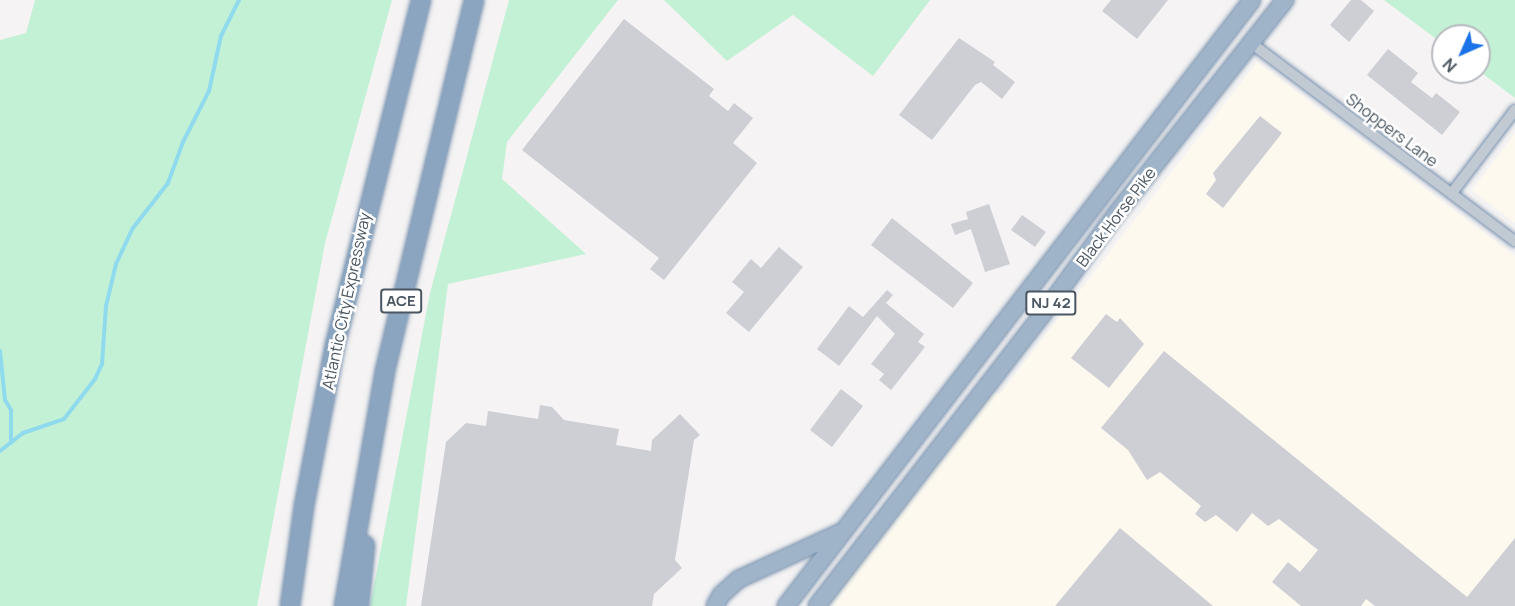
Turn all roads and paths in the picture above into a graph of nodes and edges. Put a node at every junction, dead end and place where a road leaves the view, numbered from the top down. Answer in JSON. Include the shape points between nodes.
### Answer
{"nodes":[{"id":1,"x":421,"y":0,"type":"edge"},
{"id":2,"x":474,"y":0,"type":"edge"},
{"id":3,"x":1252,"y":0,"type":"edge"},
{"id":4,"x":1285,"y":0,"type":"edge"},
{"id":5,"x":1251,"y":43,"type":"junction"},
{"id":6,"x":1515,"y":110,"type":"edge"},
{"id":7,"x":1452,"y":194,"type":"junction"},
{"id":8,"x":1515,"y":241,"type":"edge"},
{"id":9,"x":385,"y":371,"type":"junction"},
{"id":10,"x":842,"y":532,"type":"junction"},
{"id":11,"x":290,"y":606,"type":"edge"},
{"id":12,"x":344,"y":606,"type":"edge"},
{"id":13,"x":359,"y":606,"type":"edge"},
{"id":14,"x":715,"y":606,"type":"edge"},
{"id":15,"x":786,"y":606,"type":"edge"},
{"id":16,"x":817,"y":606,"type":"edge"}],
"edges":[{"from":1,"to":11,"type":"highway","name":"Atlantic City Expressway","via":[[380,151],[335,345],[304,506]]},
{"from":2,"to":9,"type":"highway","number":"ACE"},
{"from":3,"to":10,"type":"highway","name":"Black Horse Pike","number":"NJ 42"},
{"from":4,"to":5,"type":"highway","name":"Black Horse Pike","number":"NJ 42"},
{"from":5,"to":7,"type":"street","name":"Shoppers Lane"},
{"from":5,"to":16,"type":"highway","name":"Black Horse Pike","number":"NJ 42"},
{"from":6,"to":7,"type":"street"},
{"from":7,"to":8,"type":"street","name":"Shoppers Lane"},
{"from":9,"to":12,"type":"highway","number":"ACE"},
{"from":9,"to":13,"type":"highway"},
{"from":10,"to":14,"type":"highway","via":[[739,579]]},
{"from":10,"to":15,"type":"highway","name":"Black Horse Pike","number":"NJ 42"}]}
